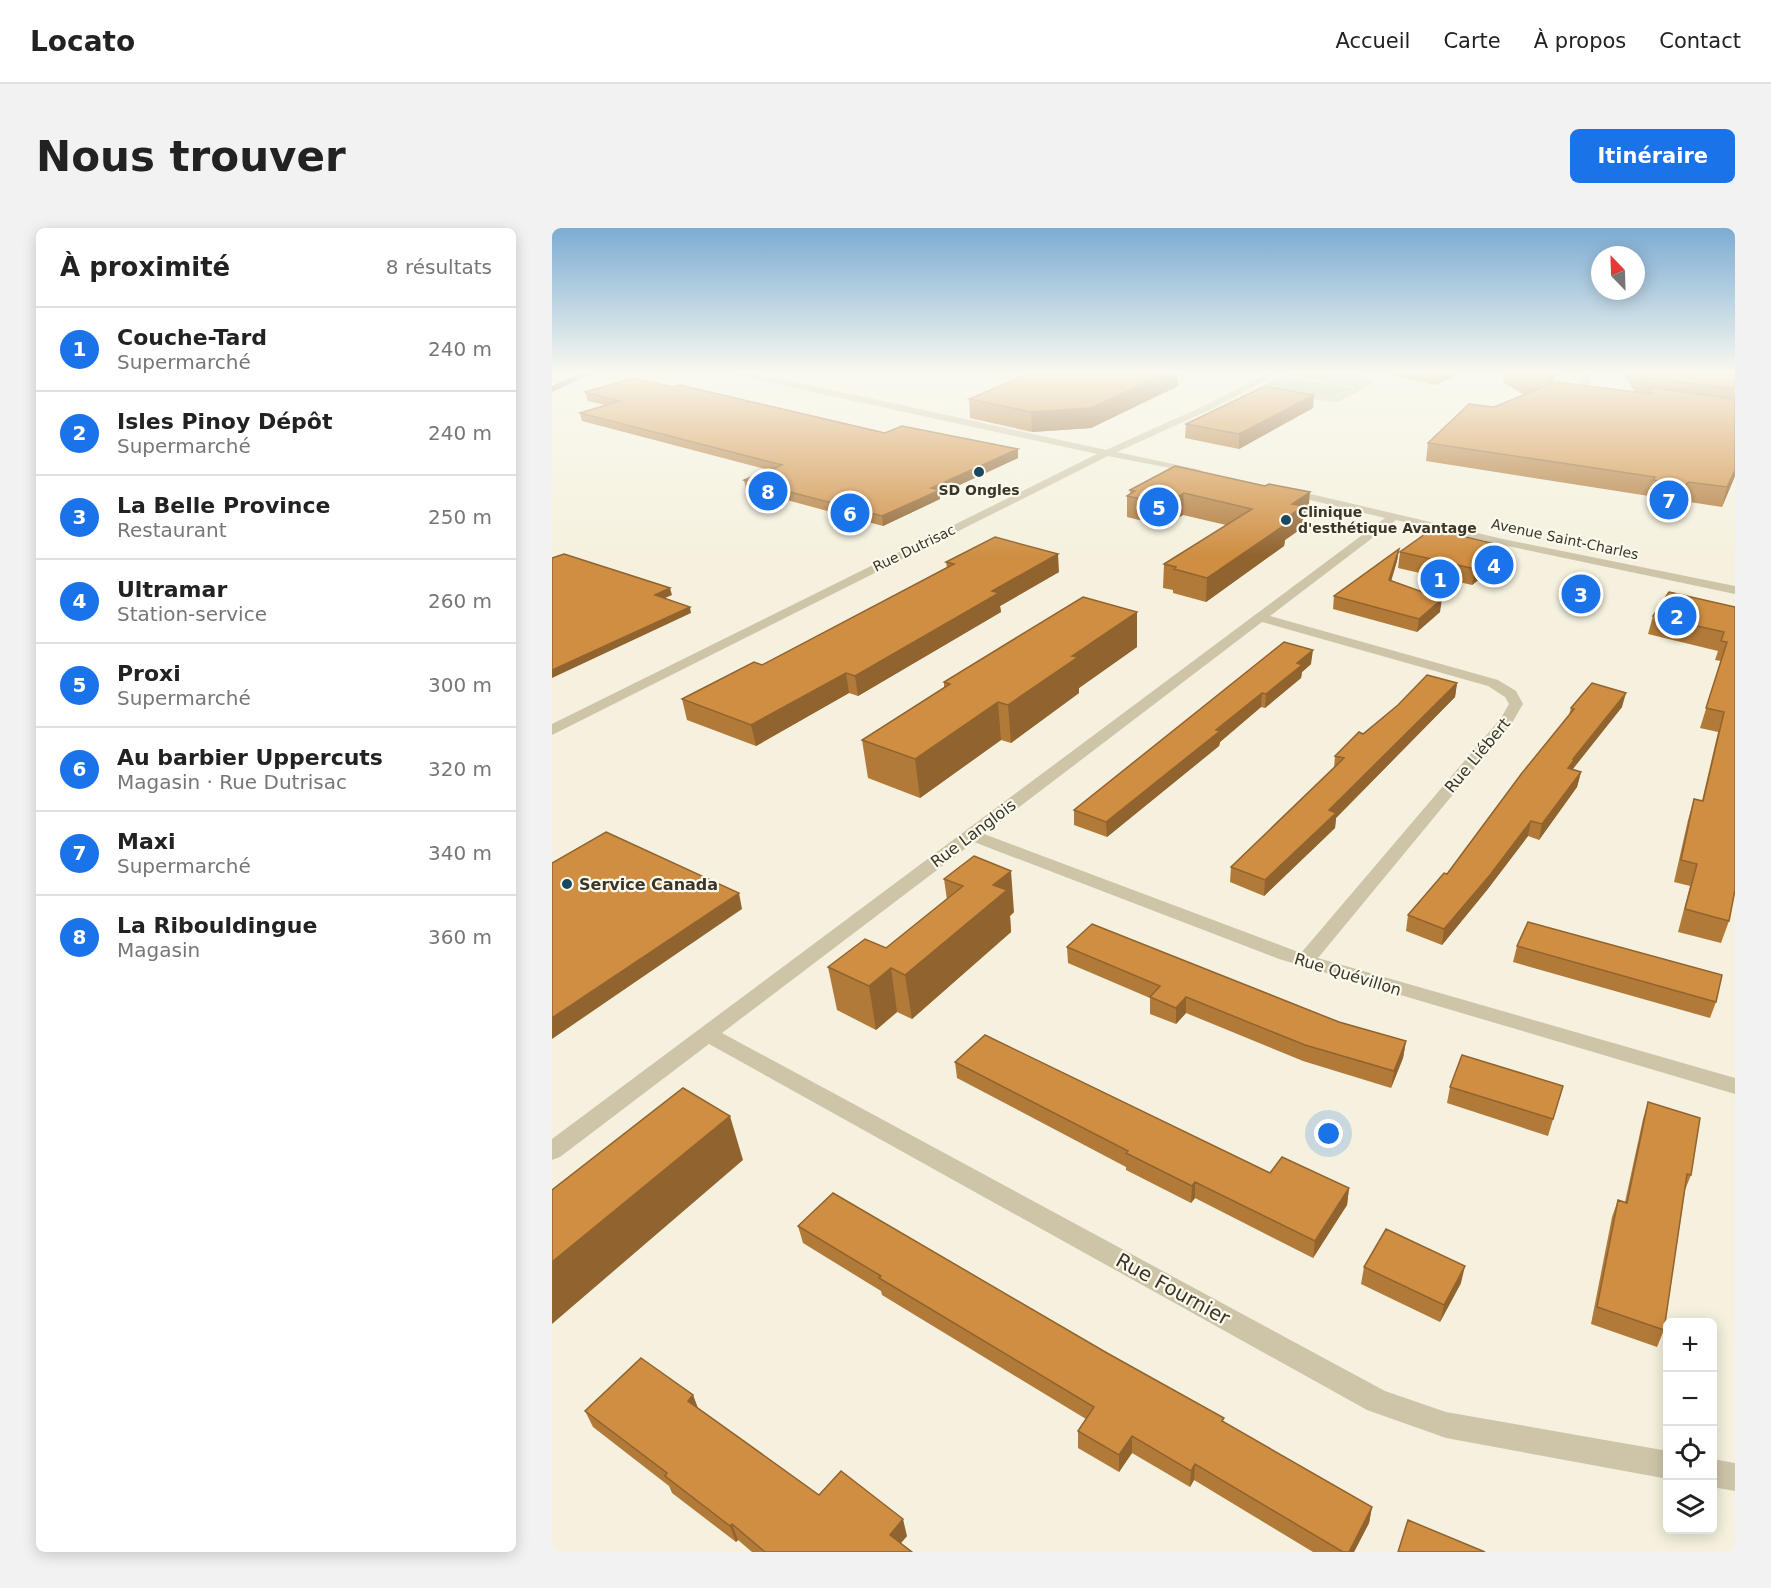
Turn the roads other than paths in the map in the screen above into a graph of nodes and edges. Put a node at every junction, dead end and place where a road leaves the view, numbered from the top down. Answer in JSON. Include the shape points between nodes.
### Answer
{"nodes":[{"id":1,"x":1011,"y":433,"type":"edge"},
{"id":2,"x":1050,"y":433,"type":"edge"},
{"id":3,"x":1152,"y":433,"type":"edge"},
{"id":4,"x":1108,"y":453,"type":"junction"},
{"id":5,"x":1212,"y":476,"type":"edge"},
{"id":6,"x":1275,"y":489,"type":"edge"},
{"id":7,"x":1394,"y":516,"type":"junction"},
{"id":8,"x":1735,"y":590,"type":"edge"},
{"id":9,"x":1259,"y":617,"type":"junction"},
{"id":10,"x":552,"y":730,"type":"edge"},
{"id":11,"x":971,"y":835,"type":"junction"},
{"id":12,"x":1305,"y":961,"type":"junction"},
{"id":13,"x":707,"y":1034,"type":"junction"},
{"id":14,"x":1735,"y":1086,"type":"edge"},
{"id":15,"x":552,"y":1151,"type":"edge"},
{"id":16,"x":1663,"y":1464,"type":"edge"},
{"id":17,"x":1717,"y":1474,"type":"edge"},
{"id":18,"x":1735,"y":1477,"type":"edge"}],
"edges":[{"from":1,"to":4,"type":"street"},
{"from":2,"to":4,"type":"street","via":[[1079,439]]},
{"from":3,"to":4,"type":"street","name":"Rue Dutrisac"},
{"from":4,"to":5,"type":"street"},
{"from":4,"to":10,"type":"street","name":"Rue Dutrisac"},
{"from":6,"to":7,"type":"street","name":"Avenue Saint-Charles"},
{"from":7,"to":8,"type":"street","name":"Avenue Saint-Charles"},
{"from":7,"to":9,"type":"street","name":"Rue Langlois"},
{"from":9,"to":11,"type":"street","name":"Rue Langlois"},
{"from":9,"to":12,"type":"street","name":"Rue Liébert","via":[[1493,683],[1511,694],[1515,704],[1507,720]]},
{"from":11,"to":12,"type":"street","name":"Rue Quévillon"},
{"from":11,"to":13,"type":"street","name":"Rue Langlois"},
{"from":12,"to":14,"type":"street","name":"Rue Quévillon"},
{"from":13,"to":15,"type":"street","name":"Rue Langlois"},
{"from":13,"to":16,"type":"street","name":"Rue Fournier","via":[[1377,1401],[1446,1425]]},
{"from":17,"to":18,"type":"street"}]}
